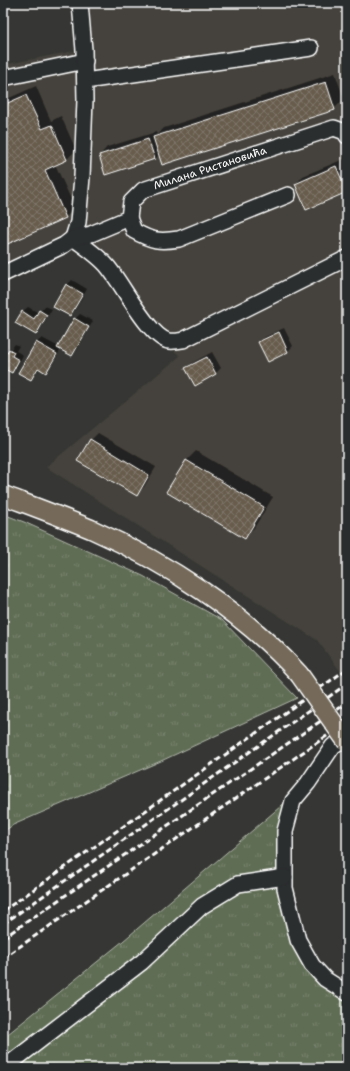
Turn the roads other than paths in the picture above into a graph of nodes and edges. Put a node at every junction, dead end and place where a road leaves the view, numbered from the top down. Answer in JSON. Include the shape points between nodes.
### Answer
{"nodes":[{"id":1,"x":80,"y":3,"type":"edge"},
{"id":2,"x":311,"y":48,"type":"dead end"},
{"id":3,"x":85,"y":61,"type":"junction"},
{"id":4,"x":3,"y":78,"type":"edge"},
{"id":5,"x":85,"y":81,"type":"junction"},
{"id":6,"x":347,"y":136,"type":"edge"},
{"id":7,"x":288,"y":195,"type":"dead end"},
{"id":8,"x":129,"y":218,"type":"junction"},
{"id":9,"x":73,"y":238,"type":"junction"},
{"id":10,"x":347,"y":258,"type":"edge"},
{"id":11,"x":3,"y":274,"type":"edge"},
{"id":12,"x":3,"y":495,"type":"edge"},
{"id":13,"x":347,"y":737,"type":"edge"},
{"id":14,"x":347,"y":742,"type":"edge"},
{"id":15,"x":285,"y":877,"type":"junction"},
{"id":16,"x":347,"y":993,"type":"edge"},
{"id":17,"x":4,"y":1068,"type":"edge"}],
"edges":[{"from":1,"to":3,"type":"street"},
{"from":2,"to":5,"type":"street"},
{"from":3,"to":4,"type":"street"},
{"from":3,"to":5,"type":"street"},
{"from":5,"to":9,"type":"street","via":[[82,177],[78,222]]},
{"from":6,"to":8,"type":"street","name":"Милана Ристановића","via":[[345,132],[334,128],[144,190],[131,202]]},
{"from":7,"to":8,"type":"street","via":[[179,239],[163,241],[146,237],[134,231]]},
{"from":8,"to":9,"type":"street","via":[[92,234]]},
{"from":9,"to":10,"type":"street","via":[[108,267],[154,332],[168,341],[176,342]]},
{"from":9,"to":11,"type":"street","via":[[64,245]]},
{"from":12,"to":14,"type":"main road","bridge":true,"via":[[91,529],[152,559],[219,602],[272,646],[299,674]]},
{"from":13,"to":15,"type":"street","via":[[333,746],[293,801],[285,831]]},
{"from":15,"to":16,"type":"street","via":[[285,888],[298,940],[312,965],[325,979]]},
{"from":15,"to":17,"type":"street","via":[[238,884],[202,906],[142,962]]}]}
